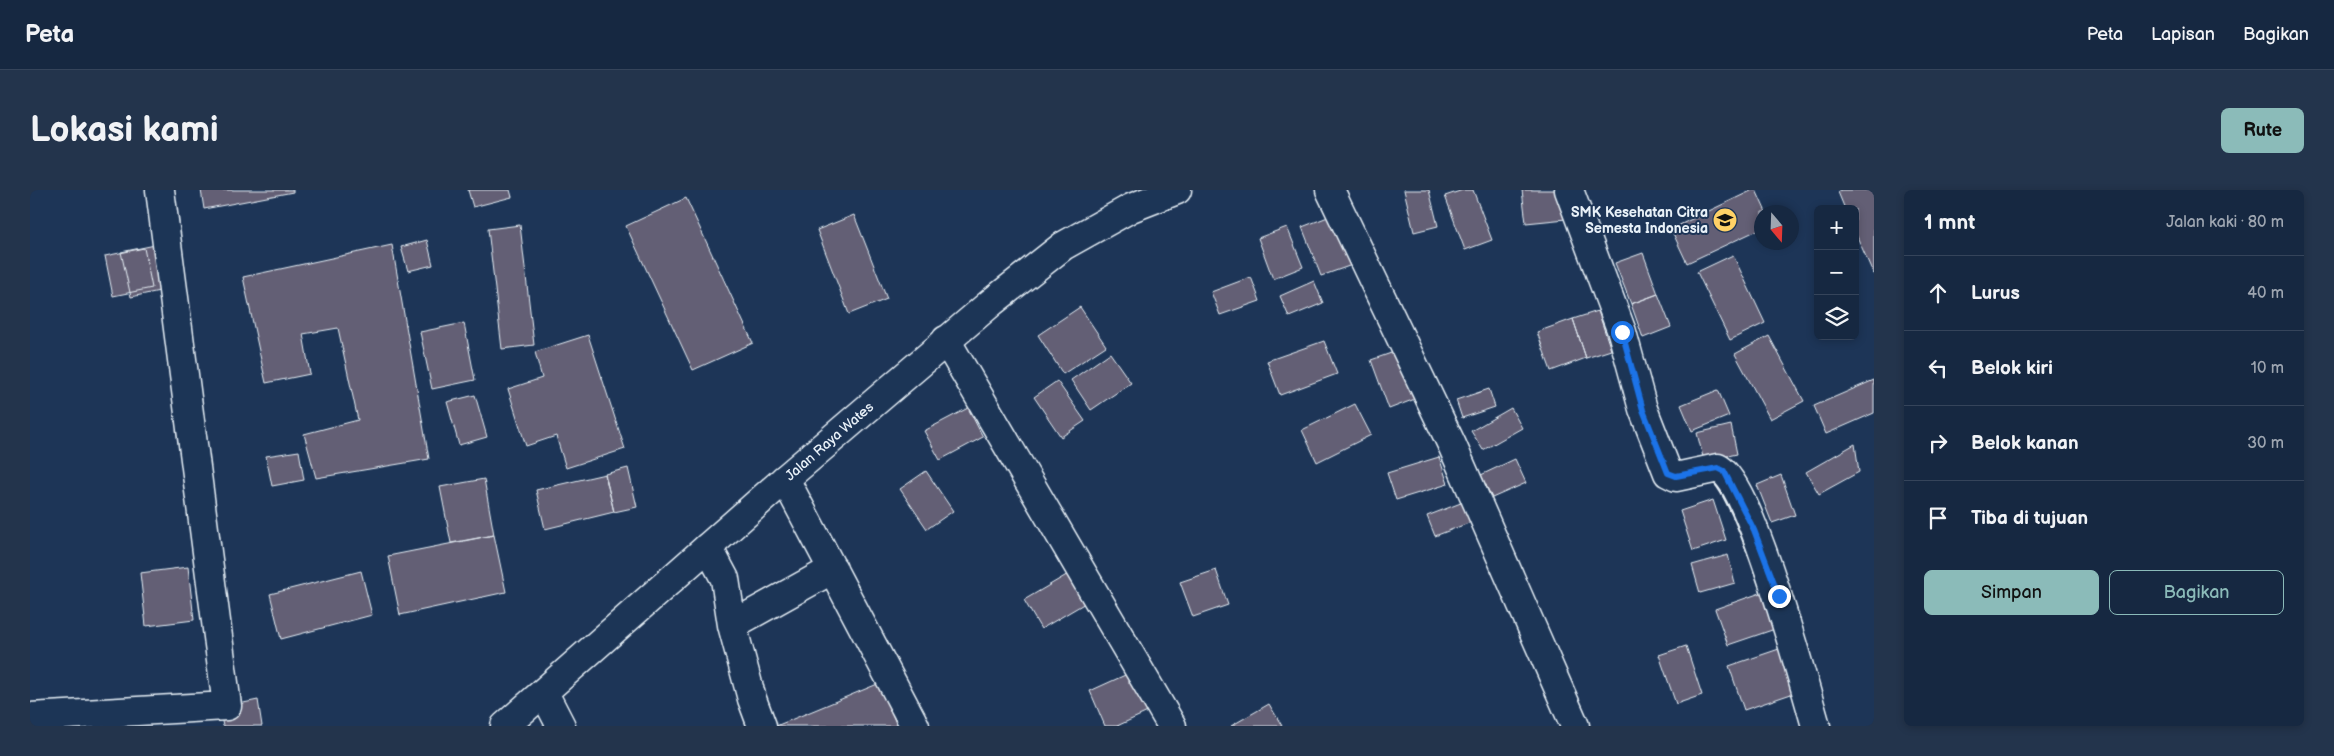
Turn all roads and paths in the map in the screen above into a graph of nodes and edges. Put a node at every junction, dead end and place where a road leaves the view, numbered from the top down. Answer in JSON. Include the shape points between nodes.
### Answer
{"nodes":[{"id":1,"x":160,"y":190,"type":"edge"},
{"id":2,"x":1177,"y":190,"type":"edge"},
{"id":3,"x":1330,"y":190,"type":"edge"},
{"id":4,"x":1569,"y":190,"type":"edge"},
{"id":5,"x":946,"y":340,"type":"junction"},
{"id":6,"x":785,"y":479,"type":"junction"},
{"id":7,"x":708,"y":547,"type":"junction"},
{"id":8,"x":833,"y":569,"type":"junction"},
{"id":9,"x":732,"y":625,"type":"junction"},
{"id":10,"x":544,"y":693,"type":"junction"},
{"id":11,"x":30,"y":717,"type":"edge"},
{"id":12,"x":505,"y":726,"type":"edge"},
{"id":13,"x":561,"y":726,"type":"edge"},
{"id":14,"x":762,"y":726,"type":"edge"},
{"id":15,"x":914,"y":726,"type":"edge"},
{"id":16,"x":1172,"y":726,"type":"edge"},
{"id":17,"x":1575,"y":726,"type":"edge"},
{"id":18,"x":1816,"y":726,"type":"edge"}],
"edges":[{"from":1,"to":11,"type":"main road","via":[[227,706]]},
{"from":2,"to":5,"type":"main road","name":"Jalan Raya Wates","via":[[1131,208],[1063,246]]},
{"from":3,"to":17,"type":"main road","via":[[1452,445]]},
{"from":4,"to":18,"type":"main road","via":[[1622,332],[1643,410],[1668,473],[1676,476],[1718,468],[1727,475],[1754,530],[1779,596]]},
{"from":5,"to":6,"type":"main road","name":"Jalan Raya Wates"},
{"from":5,"to":16,"type":"main road"},
{"from":6,"to":7,"type":"main road","name":"Jalan Raya Wates"},
{"from":6,"to":8,"type":"main road"},
{"from":7,"to":9,"type":"main road","via":[[725,580]]},
{"from":7,"to":10,"type":"main road","name":"Jalan Raya Wates"},
{"from":8,"to":9,"type":"main road"},
{"from":8,"to":15,"type":"main road"},
{"from":9,"to":14,"type":"main road"},
{"from":10,"to":12,"type":"main road","name":"Jalan Raya Wates"},
{"from":10,"to":13,"type":"main road"}]}
